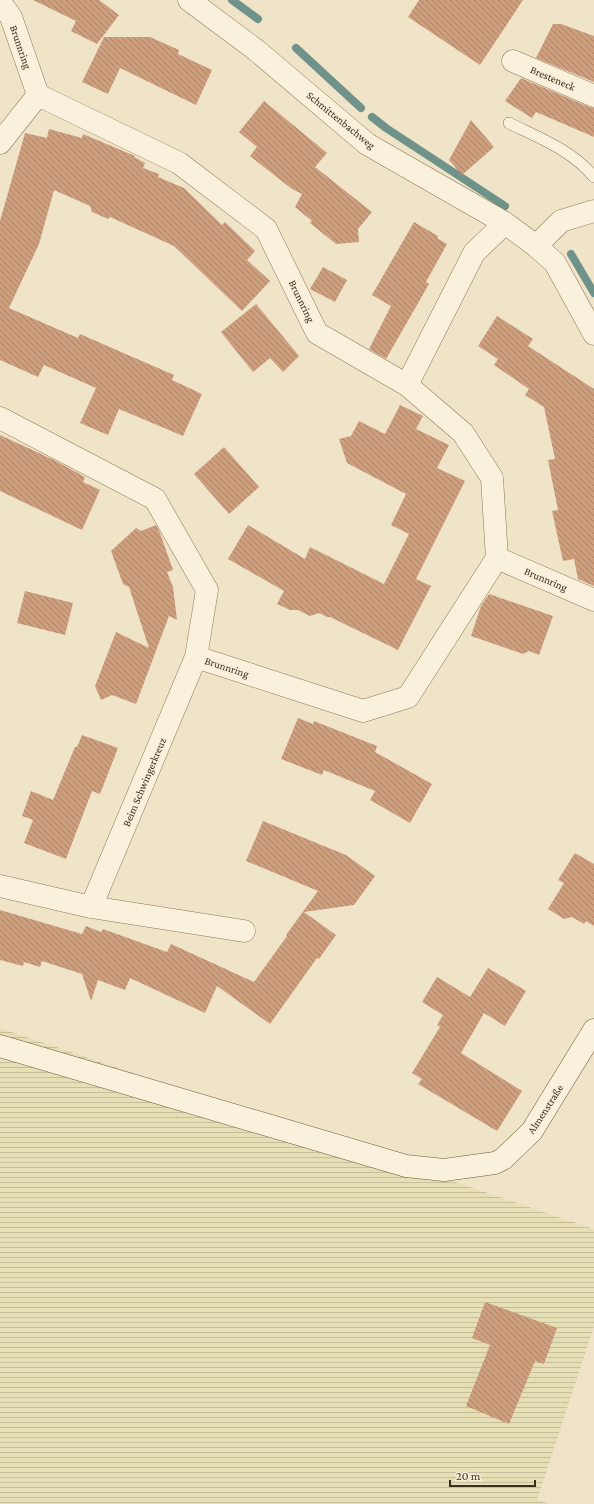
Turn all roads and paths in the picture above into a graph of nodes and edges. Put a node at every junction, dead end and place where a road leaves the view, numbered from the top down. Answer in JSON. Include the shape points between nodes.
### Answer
{"nodes":[{"id":1,"x":189,"y":0,"type":"edge"},
{"id":2,"x":0,"y":2,"type":"edge"},
{"id":3,"x":513,"y":60,"type":"dead end"},
{"id":4,"x":38,"y":95,"type":"junction"},
{"id":5,"x":594,"y":96,"type":"edge"},
{"id":6,"x":509,"y":123,"type":"dead end"},
{"id":7,"x":0,"y":143,"type":"edge"},
{"id":8,"x":594,"y":177,"type":"edge"},
{"id":9,"x":594,"y":211,"type":"edge"},
{"id":10,"x":504,"y":223,"type":"junction"},
{"id":11,"x":536,"y":246,"type":"junction"},
{"id":12,"x":594,"y":334,"type":"edge"},
{"id":13,"x":407,"y":385,"type":"junction"},
{"id":14,"x":0,"y":418,"type":"edge"},
{"id":15,"x":497,"y":558,"type":"junction"},
{"id":16,"x":594,"y":600,"type":"edge"},
{"id":17,"x":196,"y":657,"type":"junction"},
{"id":18,"x":0,"y":886,"type":"edge"},
{"id":19,"x":91,"y":907,"type":"junction"},
{"id":20,"x":244,"y":931,"type":"dead end"},
{"id":21,"x":594,"y":1030,"type":"edge"},
{"id":22,"x":0,"y":1046,"type":"edge"}],
"edges":[{"from":1,"to":10,"type":"street","name":"Schmittenbachweg","via":[[256,50],[367,144]]},
{"from":2,"to":4,"type":"street","name":"Brunnring","via":[[11,17]]},
{"from":3,"to":5,"type":"street","name":"Bresteneck"},
{"from":4,"to":7,"type":"street"},
{"from":4,"to":13,"type":"street","name":"Brunnring","via":[[179,163],[266,229],[317,333]]},
{"from":6,"to":8,"type":"lane","via":[[565,151]]},
{"from":9,"to":11,"type":"street","via":[[561,221]]},
{"from":10,"to":11,"type":"street","name":"Schmittenbachweg"},
{"from":10,"to":13,"type":"street","via":[[474,253]]},
{"from":11,"to":12,"type":"street","name":"Schmittenbachweg","via":[[555,263]]},
{"from":13,"to":15,"type":"street","name":"Brunnring","via":[[463,433],[492,478]]},
{"from":14,"to":17,"type":"street","name":"Brunnring","via":[[155,499],[207,590]]},
{"from":15,"to":16,"type":"street","name":"Brunnring"},
{"from":15,"to":17,"type":"street","name":"Brunnring","via":[[408,697],[363,711]]},
{"from":17,"to":19,"type":"street","name":"Beim Schwingerkreuz"},
{"from":18,"to":19,"type":"street"},
{"from":19,"to":20,"type":"street"},
{"from":21,"to":22,"type":"street","name":"Almenstraße","via":[[532,1132],[494,1164],[444,1170],[406,1166]]}]}
